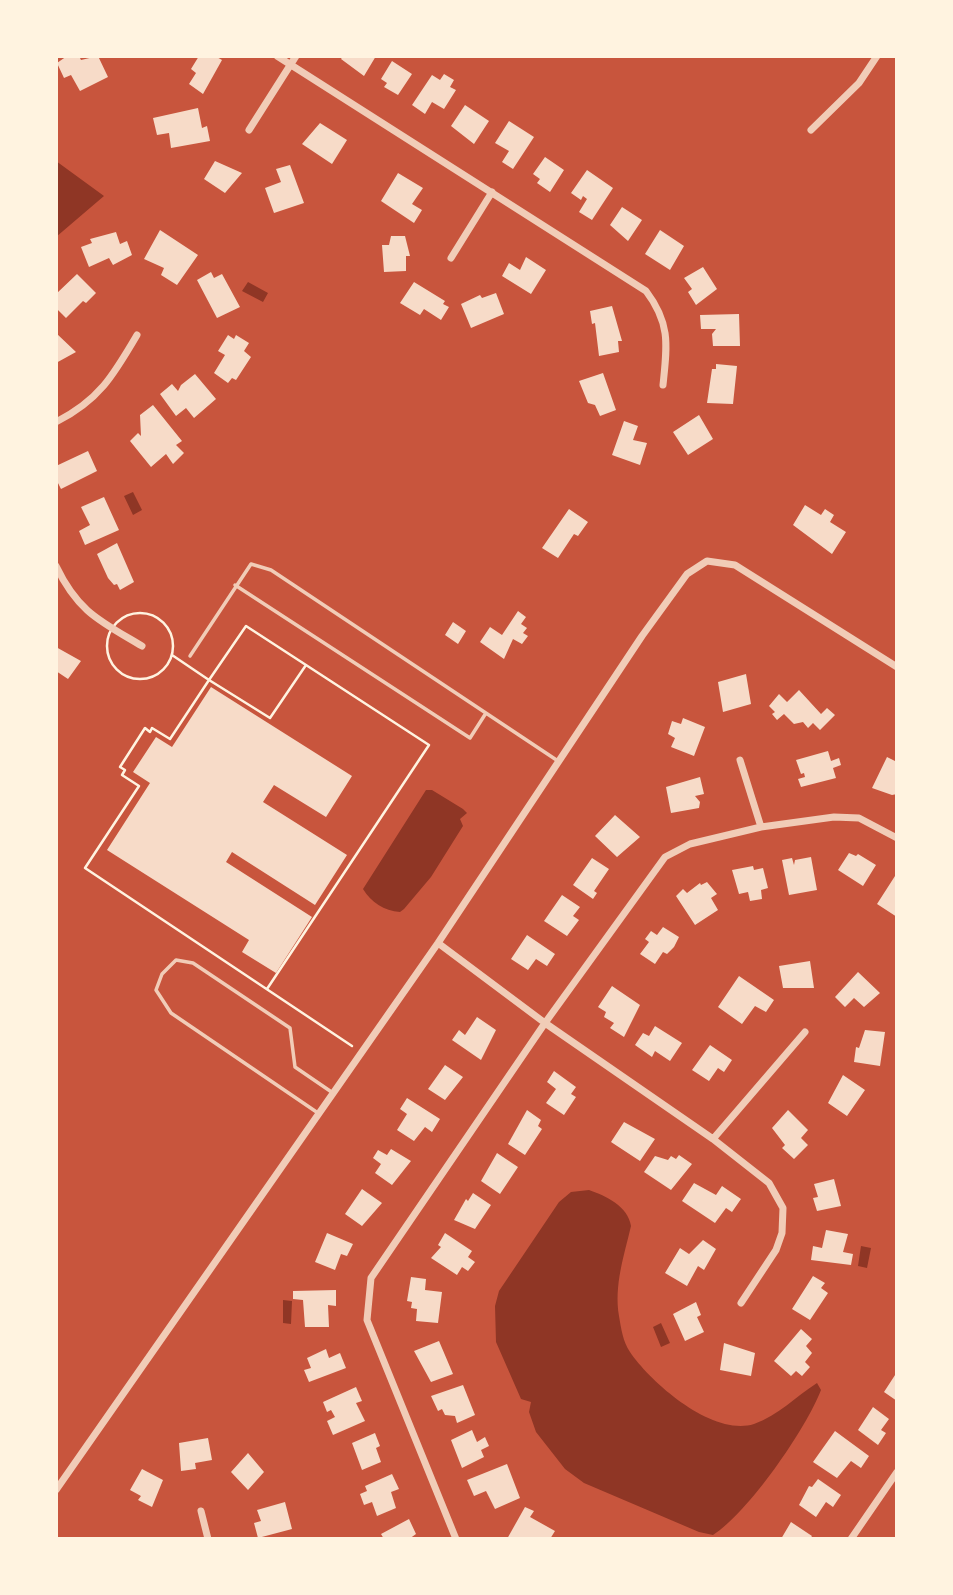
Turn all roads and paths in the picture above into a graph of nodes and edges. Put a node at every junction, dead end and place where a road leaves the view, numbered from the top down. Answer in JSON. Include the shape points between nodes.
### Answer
{"nodes":[{"id":1,"x":277,"y":56,"type":"edge"},
{"id":2,"x":296,"y":56,"type":"edge"},
{"id":3,"x":877,"y":56,"type":"edge"},
{"id":4,"x":291,"y":65,"type":"junction"},
{"id":5,"x":249,"y":130,"type":"dead end"},
{"id":6,"x":811,"y":130,"type":"dead end"},
{"id":7,"x":492,"y":192,"type":"junction"},
{"id":8,"x":451,"y":258,"type":"dead end"},
{"id":9,"x":137,"y":335,"type":"dead end"},
{"id":10,"x":663,"y":385,"type":"dead end"},
{"id":11,"x":56,"y":422,"type":"edge"},
{"id":12,"x":56,"y":566,"type":"edge"},
{"id":13,"x":235,"y":585,"type":"junction"},
{"id":14,"x":142,"y":646,"type":"dead end"},
{"id":15,"x":172,"y":655,"type":"dead end"},
{"id":16,"x":190,"y":656,"type":"dead end"},
{"id":17,"x":306,"y":664,"type":"junction"},
{"id":18,"x":897,"y":667,"type":"edge"},
{"id":19,"x":209,"y":680,"type":"junction"},
{"id":20,"x":486,"y":713,"type":"junction"},
{"id":21,"x":558,"y":761,"type":"junction"},
{"id":22,"x":740,"y":761,"type":"dead end"},
{"id":23,"x":761,"y":827,"type":"junction"},
{"id":24,"x":897,"y":838,"type":"edge"},
{"id":25,"x":438,"y":943,"type":"junction"},
{"id":26,"x":267,"y":989,"type":"junction"},
{"id":27,"x":545,"y":1023,"type":"junction"},
{"id":28,"x":805,"y":1032,"type":"dead end"},
{"id":29,"x":362,"y":1052,"type":"junction"},
{"id":30,"x":333,"y":1093,"type":"junction"},
{"id":31,"x":320,"y":1114,"type":"junction"},
{"id":32,"x":713,"y":1139,"type":"junction"},
{"id":33,"x":741,"y":1303,"type":"dead end"},
{"id":34,"x":897,"y":1472,"type":"edge"},
{"id":35,"x":56,"y":1490,"type":"edge"},
{"id":36,"x":201,"y":1511,"type":"dead end"},
{"id":37,"x":208,"y":1539,"type":"edge"},
{"id":38,"x":456,"y":1539,"type":"edge"},
{"id":39,"x":850,"y":1539,"type":"edge"}],
"edges":[{"from":1,"to":4,"type":"street"},
{"from":2,"to":4,"type":"street"},
{"from":3,"to":6,"type":"street","via":[[859,83]]},
{"from":4,"to":5,"type":"street"},
{"from":4,"to":7,"type":"street"},
{"from":7,"to":8,"type":"street"},
{"from":7,"to":10,"type":"street","via":[[646,291],[662,312],[667,342]]},
{"from":9,"to":11,"type":"street","via":[[108,384],[81,409]]},
{"from":12,"to":14,"type":"street","via":[[81,607]]},
{"from":13,"to":16,"type":"lane"},
{"from":13,"to":20,"type":"lane","via":[[251,564],[271,570]]},
{"from":13,"to":20,"type":"lane","via":[[470,738]]},
{"from":15,"to":19,"type":"path"},
{"from":17,"to":19,"type":"path","via":[[246,626]]},
{"from":17,"to":19,"type":"path","via":[[270,718]]},
{"from":17,"to":26,"type":"path","via":[[429,745]]},
{"from":18,"to":21,"type":"street","via":[[735,565],[707,561],[687,574]]},
{"from":19,"to":26,"type":"path","via":[[170,739],[145,728],[120,766],[125,770],[122,775],[139,786],[85,868]]},
{"from":20,"to":21,"type":"lane"},
{"from":21,"to":25,"type":"street"},
{"from":22,"to":23,"type":"street"},
{"from":23,"to":24,"type":"street","via":[[847,817],[869,822]]},
{"from":23,"to":27,"type":"street","via":[[690,844],[665,858]]},
{"from":25,"to":27,"type":"street"},
{"from":25,"to":29,"type":"street"},
{"from":26,"to":29,"type":"path"},
{"from":27,"to":32,"type":"street"},
{"from":27,"to":38,"type":"street","via":[[371,1278],[367,1320]]},
{"from":28,"to":32,"type":"street"},
{"from":29,"to":30,"type":"street"},
{"from":30,"to":31,"type":"street"},
{"from":30,"to":31,"type":"lane","via":[[295,1067],[290,1028],[193,962],[176,960],[162,974],[156,990],[171,1013]]},
{"from":31,"to":35,"type":"street"},
{"from":32,"to":33,"type":"street","via":[[769,1183],[783,1208],[784,1225],[776,1250]]},
{"from":34,"to":39,"type":"street"},
{"from":36,"to":37,"type":"street"}]}
